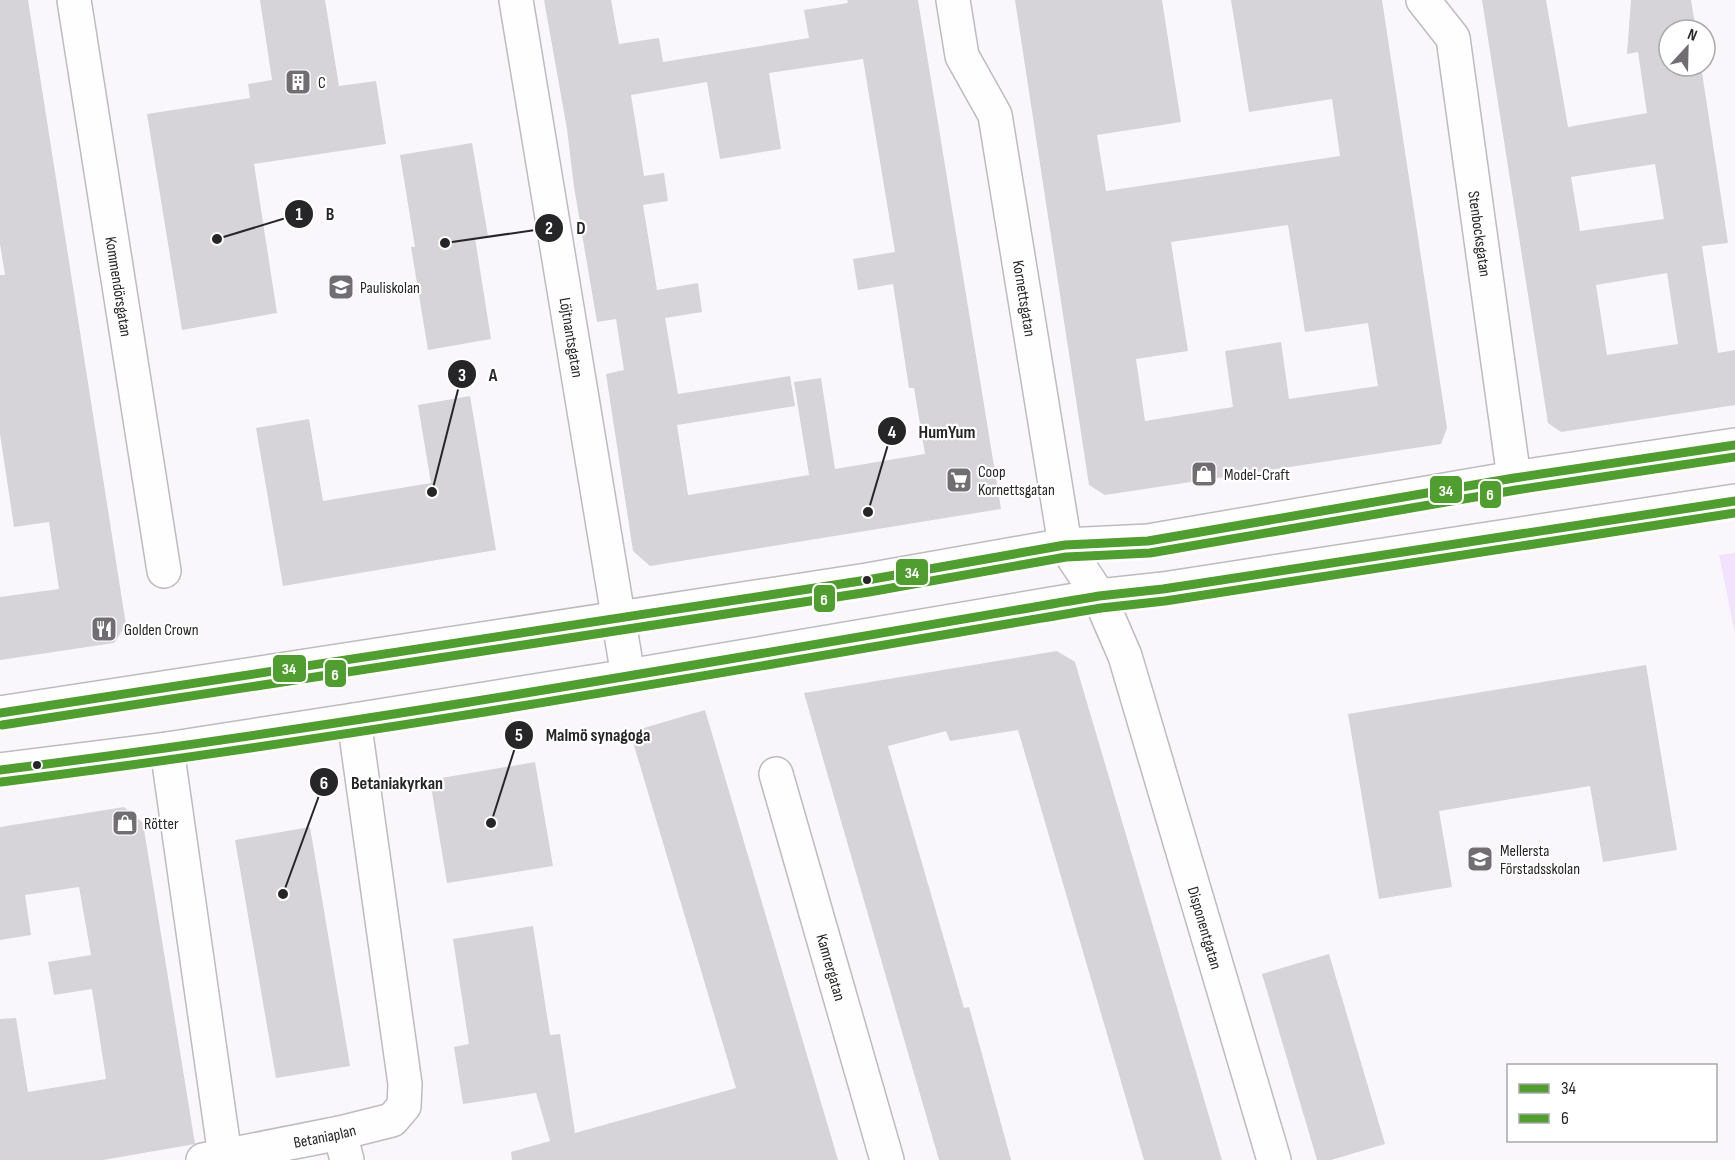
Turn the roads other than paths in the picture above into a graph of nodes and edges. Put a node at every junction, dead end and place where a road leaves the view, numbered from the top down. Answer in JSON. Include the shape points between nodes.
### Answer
{"nodes":[{"id":1,"x":74,"y":0,"type":"edge"},
{"id":2,"x":516,"y":0,"type":"edge"},
{"id":3,"x":954,"y":0,"type":"edge"},
{"id":4,"x":1423,"y":0,"type":"edge"},
{"id":5,"x":1735,"y":445,"type":"edge"},
{"id":6,"x":1514,"y":478,"type":"junction"},
{"id":7,"x":1735,"y":501,"type":"edge"},
{"id":8,"x":1065,"y":545,"type":"junction"},
{"id":9,"x":164,"y":572,"type":"dead end"},
{"id":10,"x":1099,"y":596,"type":"junction"},
{"id":11,"x":619,"y":618,"type":"junction"},
{"id":12,"x":628,"y":676,"type":"junction"},
{"id":13,"x":0,"y":713,"type":"edge"},
{"id":14,"x":354,"y":720,"type":"junction"},
{"id":15,"x":167,"y":749,"type":"junction"},
{"id":16,"x":0,"y":770,"type":"edge"},
{"id":17,"x":776,"y":774,"type":"dead end"},
{"id":18,"x":344,"y":1147,"type":"edge"},
{"id":19,"x":214,"y":1158,"type":"edge"},
{"id":20,"x":887,"y":1160,"type":"edge"},
{"id":21,"x":1274,"y":1160,"type":"edge"}],
"edges":[{"from":1,"to":9,"type":"street","name":"Kommendörsgatan"},
{"from":2,"to":11,"type":"street","name":"Löjtnantsgatan"},
{"from":3,"to":8,"type":"street","name":"Kornettsgatan","via":[[962,56],[995,115]]},
{"from":4,"to":6,"type":"street","name":"Stenbocksgatan","via":[[1453,38]]},
{"from":5,"to":6,"type":"street"},
{"from":6,"to":8,"type":"street","via":[[1148,540]]},
{"from":7,"to":10,"type":"street"},
{"from":8,"to":10,"type":"street","name":"Kornettsgatan"},
{"from":8,"to":11,"type":"street"},
{"from":10,"to":12,"type":"street"},
{"from":10,"to":21,"type":"street","name":"Disponentgatan","via":[[1125,656]]},
{"from":11,"to":12,"type":"street","name":"Löjtnantsgatan"},
{"from":11,"to":13,"type":"street"},
{"from":12,"to":14,"type":"street"},
{"from":14,"to":15,"type":"street"},
{"from":14,"to":18,"type":"street","name":"Betaniaplan","via":[[405,1084],[404,1106],[392,1120]]},
{"from":15,"to":16,"type":"street"},
{"from":15,"to":19,"type":"street","name":"Betaniaplan"},
{"from":17,"to":20,"type":"street","name":"Kamrergatan"},
{"from":18,"to":19,"type":"street","name":"Betaniaplan"}]}
